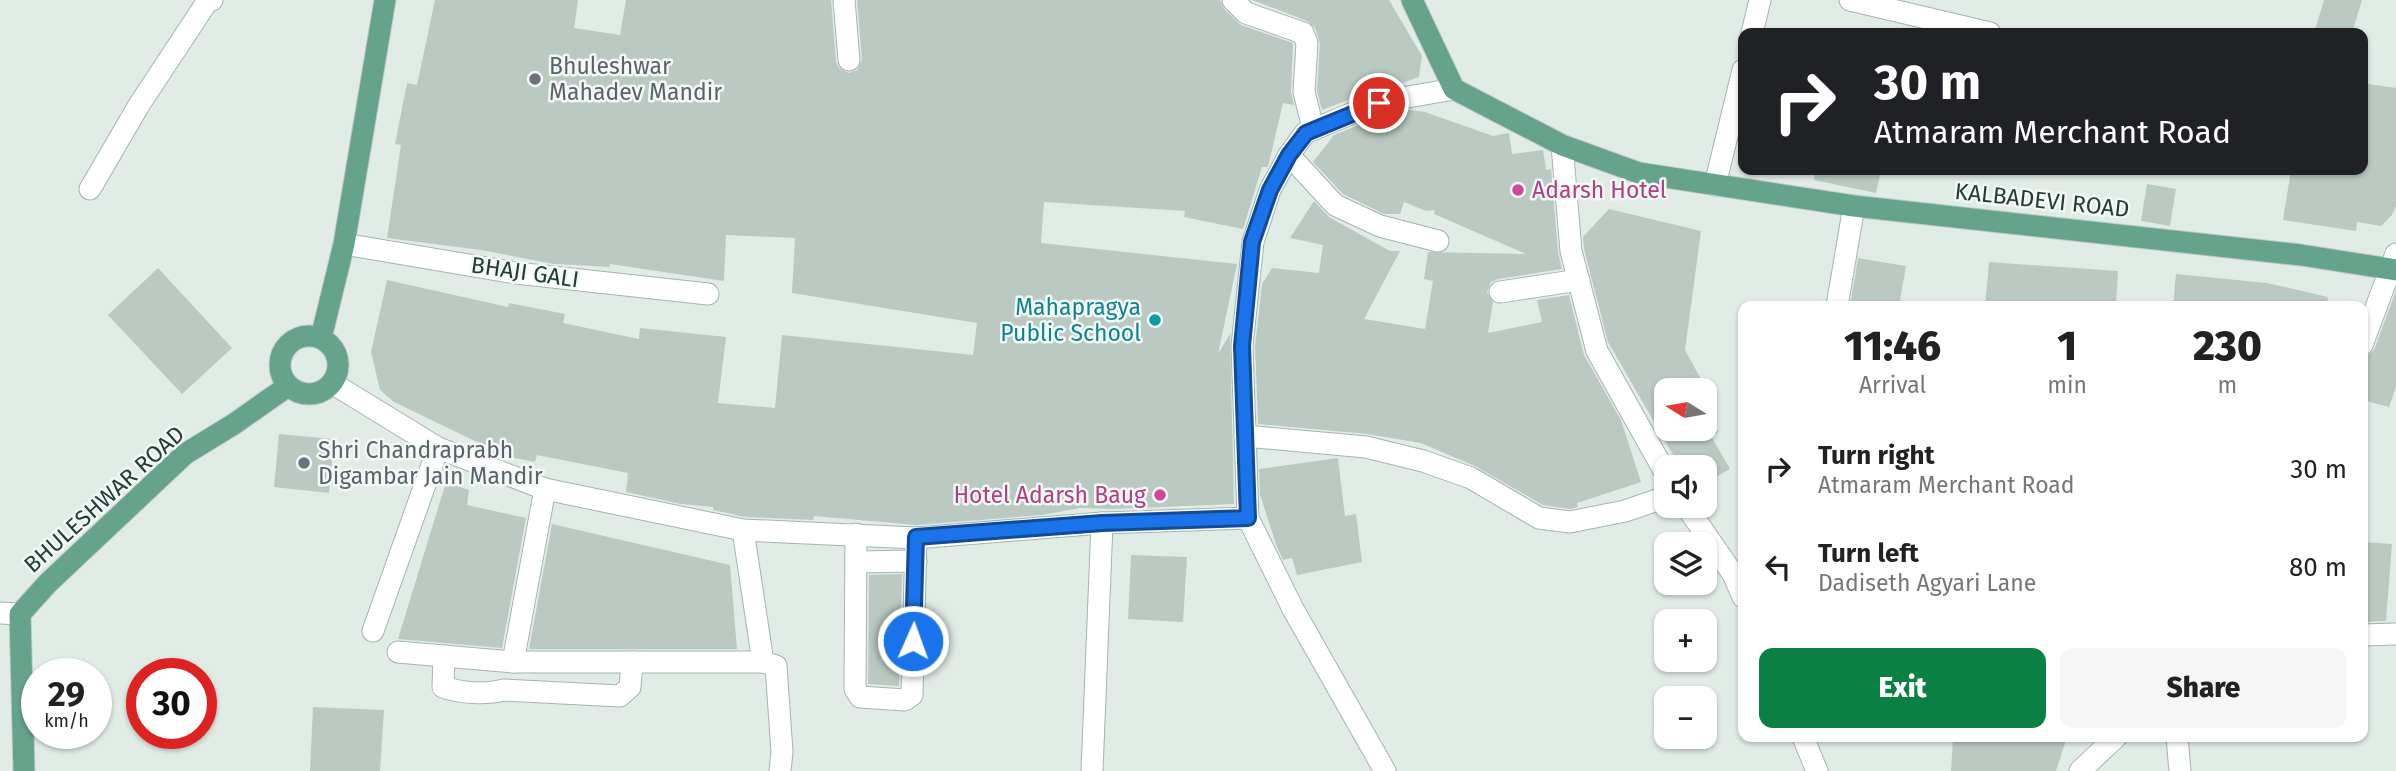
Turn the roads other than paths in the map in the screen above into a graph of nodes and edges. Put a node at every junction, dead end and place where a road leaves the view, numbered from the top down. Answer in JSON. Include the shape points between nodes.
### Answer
{"nodes":[{"id":1,"x":385,"y":0,"type":"edge"},
{"id":2,"x":844,"y":0,"type":"edge"},
{"id":3,"x":1233,"y":0,"type":"edge"},
{"id":4,"x":1412,"y":0,"type":"edge"},
{"id":5,"x":1760,"y":0,"type":"edge"},
{"id":6,"x":1850,"y":0,"type":"edge"},
{"id":7,"x":209,"y":1,"type":"edge"},
{"id":8,"x":1753,"y":28,"type":"edge"},
{"id":9,"x":1969,"y":28,"type":"edge"},
{"id":10,"x":849,"y":60,"type":"dead end"},
{"id":11,"x":1454,"y":89,"type":"junction"},
{"id":12,"x":1738,"y":90,"type":"edge"},
{"id":13,"x":1313,"y":128,"type":"junction"},
{"id":14,"x":1562,"y":145,"type":"junction"},
{"id":15,"x":1289,"y":155,"type":"junction"},
{"id":16,"x":1715,"y":185,"type":"junction"},
{"id":17,"x":90,"y":190,"type":"dead end"},
{"id":18,"x":1854,"y":206,"type":"junction"},
{"id":19,"x":1438,"y":242,"type":"dead end"},
{"id":20,"x":344,"y":244,"type":"junction"},
{"id":21,"x":2394,"y":264,"type":"edge"},
{"id":22,"x":1579,"y":280,"type":"junction"},
{"id":23,"x":1500,"y":292,"type":"dead end"},
{"id":24,"x":708,"y":294,"type":"dead end"},
{"id":25,"x":1838,"y":301,"type":"edge"},
{"id":26,"x":2368,"y":330,"type":"edge"},
{"id":27,"x":321,"y":338,"type":"junction"},
{"id":28,"x":332,"y":383,"type":"junction"},
{"id":29,"x":288,"y":386,"type":"junction"},
{"id":30,"x":1245,"y":436,"type":"junction"},
{"id":31,"x":438,"y":448,"type":"junction"},
{"id":32,"x":1655,"y":455,"type":"edge"},
{"id":33,"x":545,"y":489,"type":"junction"},
{"id":34,"x":1654,"y":501,"type":"edge"},
{"id":35,"x":1248,"y":518,"type":"junction"},
{"id":36,"x":1694,"y":518,"type":"edge"},
{"id":37,"x":1102,"y":523,"type":"junction"},
{"id":38,"x":743,"y":530,"type":"junction"},
{"id":39,"x":856,"y":534,"type":"junction"},
{"id":40,"x":916,"y":537,"type":"junction"},
{"id":41,"x":916,"y":561,"type":"junction"},
{"id":42,"x":856,"y":562,"type":"junction"},
{"id":43,"x":1738,"y":586,"type":"edge"},
{"id":44,"x":10,"y":613,"type":"edge"},
{"id":45,"x":373,"y":631,"type":"dead end"},
{"id":46,"x":2396,"y":634,"type":"edge"},
{"id":47,"x":2368,"y":635,"type":"edge"},
{"id":48,"x":398,"y":652,"type":"dead end"},
{"id":49,"x":444,"y":656,"type":"junction"},
{"id":50,"x":513,"y":662,"type":"junction"},
{"id":51,"x":632,"y":662,"type":"junction"},
{"id":52,"x":763,"y":662,"type":"junction"},
{"id":53,"x":1805,"y":742,"type":"edge"},
{"id":54,"x":2111,"y":742,"type":"edge"},
{"id":55,"x":2177,"y":742,"type":"edge"},
{"id":56,"x":24,"y":771,"type":"edge"},
{"id":57,"x":780,"y":771,"type":"edge"},
{"id":58,"x":1092,"y":771,"type":"edge"},
{"id":59,"x":1385,"y":771,"type":"edge"},
{"id":60,"x":1817,"y":771,"type":"edge"},
{"id":61,"x":2080,"y":771,"type":"edge"},
{"id":62,"x":2180,"y":771,"type":"edge"}],
"edges":[{"from":1,"to":20,"type":"main road"},
{"from":2,"to":10,"type":"street"},
{"from":3,"to":13,"type":"street","via":[[1247,13],[1303,33],[1307,43],[1304,92]]},
{"from":4,"to":11,"type":"main road"},
{"from":5,"to":8,"type":"street"},
{"from":6,"to":9,"type":"street"},
{"from":7,"to":17,"type":"street","via":[[139,105]]},
{"from":11,"to":13,"type":"street","via":[[1379,103]]},
{"from":11,"to":14,"type":"main road","name":"KALBADEVI ROAD"},
{"from":12,"to":16,"type":"street"},
{"from":13,"to":15,"type":"street"},
{"from":14,"to":16,"type":"main road","name":"KALBADEVI ROAD","via":[[1639,173]]},
{"from":14,"to":22,"type":"street","via":[[1571,251]]},
{"from":15,"to":19,"type":"street","via":[[1335,205],[1380,226]]},
{"from":15,"to":30,"type":"street","via":[[1270,190],[1252,242],[1242,346]]},
{"from":16,"to":18,"type":"main road","name":"KALBADEVI ROAD"},
{"from":18,"to":21,"type":"main road","name":"KALBADEVI ROAD"},
{"from":18,"to":25,"type":"street"},
{"from":20,"to":24,"type":"street","name":"BHAJI GALI","via":[[516,273]]},
{"from":20,"to":27,"type":"main road"},
{"from":21,"to":26,"type":"street"},
{"from":22,"to":23,"type":"street"},
{"from":22,"to":32,"type":"street","via":[[1597,351]]},
{"from":27,"to":28,"type":"main road","via":[[337,356]]},
{"from":27,"to":29,"type":"main road","via":[[298,337],[283,349],[279,369]]},
{"from":28,"to":29,"type":"main road","via":[[316,393],[296,392]]},
{"from":28,"to":31,"type":"street"},
{"from":29,"to":44,"type":"main road","name":"BHULESHWAR ROAD","via":[[185,454]]},
{"from":30,"to":34,"type":"street","via":[[1366,447],[1423,461],[1471,478],[1539,518],[1570,522]]},
{"from":30,"to":35,"type":"street"},
{"from":31,"to":33,"type":"street"},
{"from":31,"to":45,"type":"street"},
{"from":33,"to":38,"type":"street"},
{"from":33,"to":50,"type":"street"},
{"from":35,"to":37,"type":"street"},
{"from":35,"to":59,"type":"street","via":[[1293,609]]},
{"from":36,"to":43,"type":"street"},
{"from":37,"to":40,"type":"street"},
{"from":37,"to":58,"type":"street"},
{"from":38,"to":39,"type":"street"},
{"from":38,"to":52,"type":"street"},
{"from":39,"to":40,"type":"street"},
{"from":39,"to":42,"type":"street"},
{"from":40,"to":41,"type":"street"},
{"from":41,"to":42,"type":"street"},
{"from":41,"to":42,"type":"street","via":[[912,695],[905,700],[860,696],[855,689]]},
{"from":44,"to":56,"type":"main road","name":"BHULESHWAR ROAD"},
{"from":46,"to":47,"type":"street"},
{"from":48,"to":49,"type":"street"},
{"from":49,"to":50,"type":"street"},
{"from":49,"to":51,"type":"street","via":[[443,687],[493,692],[620,696],[630,687]]},
{"from":50,"to":51,"type":"street"},
{"from":51,"to":52,"type":"street"},
{"from":52,"to":57,"type":"street","via":[[776,666]]},
{"from":53,"to":60,"type":"street"},
{"from":54,"to":61,"type":"street"},
{"from":55,"to":62,"type":"street"}]}
